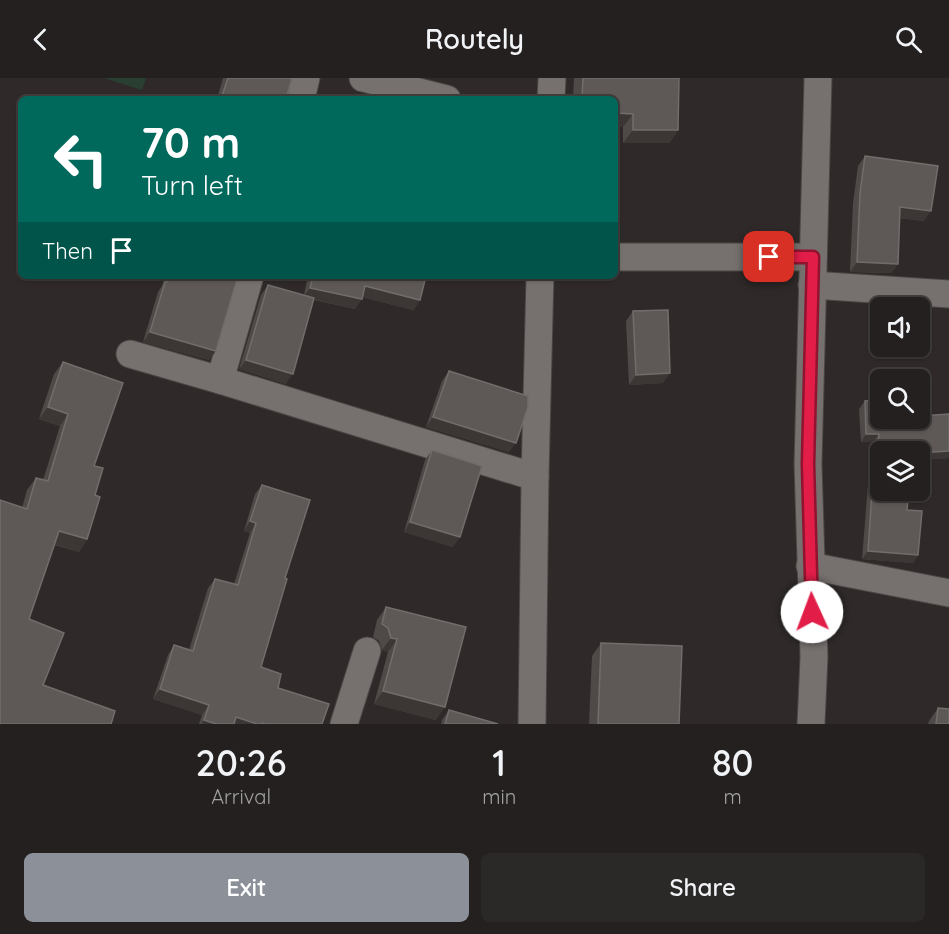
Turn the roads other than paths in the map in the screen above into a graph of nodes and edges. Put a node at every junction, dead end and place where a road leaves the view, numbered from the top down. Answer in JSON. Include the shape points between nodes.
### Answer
{"nodes":[{"id":1,"x":306,"y":78,"type":"edge"},
{"id":2,"x":363,"y":78,"type":"edge"},
{"id":3,"x":552,"y":78,"type":"edge"},
{"id":4,"x":818,"y":78,"type":"edge"},
{"id":5,"x":302,"y":96,"type":"edge"},
{"id":6,"x":435,"y":96,"type":"edge"},
{"id":7,"x":551,"y":96,"type":"edge"},
{"id":8,"x":813,"y":257,"type":"junction"},
{"id":9,"x":618,"y":258,"type":"edge"},
{"id":10,"x":249,"y":279,"type":"edge"},
{"id":11,"x":540,"y":279,"type":"edge"},
{"id":12,"x":812,"y":285,"type":"junction"},
{"id":13,"x":949,"y":294,"type":"edge"},
{"id":14,"x":130,"y":354,"type":"dead end"},
{"id":15,"x":220,"y":380,"type":"junction"},
{"id":16,"x":535,"y":477,"type":"junction"},
{"id":17,"x":810,"y":566,"type":"junction"},
{"id":18,"x":949,"y":592,"type":"edge"},
{"id":19,"x":367,"y":651,"type":"dead end"},
{"id":20,"x":344,"y":724,"type":"edge"},
{"id":21,"x":532,"y":724,"type":"edge"},
{"id":22,"x":811,"y":724,"type":"edge"}],
"edges":[{"from":1,"to":5,"type":"street"},
{"from":2,"to":6,"type":"street"},
{"from":3,"to":7,"type":"street"},
{"from":4,"to":8,"type":"street"},
{"from":8,"to":9,"type":"street"},
{"from":8,"to":12,"type":"street"},
{"from":10,"to":15,"type":"street"},
{"from":11,"to":16,"type":"street"},
{"from":12,"to":13,"type":"street"},
{"from":12,"to":17,"type":"street"},
{"from":14,"to":15,"type":"street"},
{"from":15,"to":16,"type":"street"},
{"from":16,"to":21,"type":"street"},
{"from":17,"to":18,"type":"street"},
{"from":17,"to":22,"type":"street","via":[[814,657]]},
{"from":19,"to":20,"type":"street"}]}
